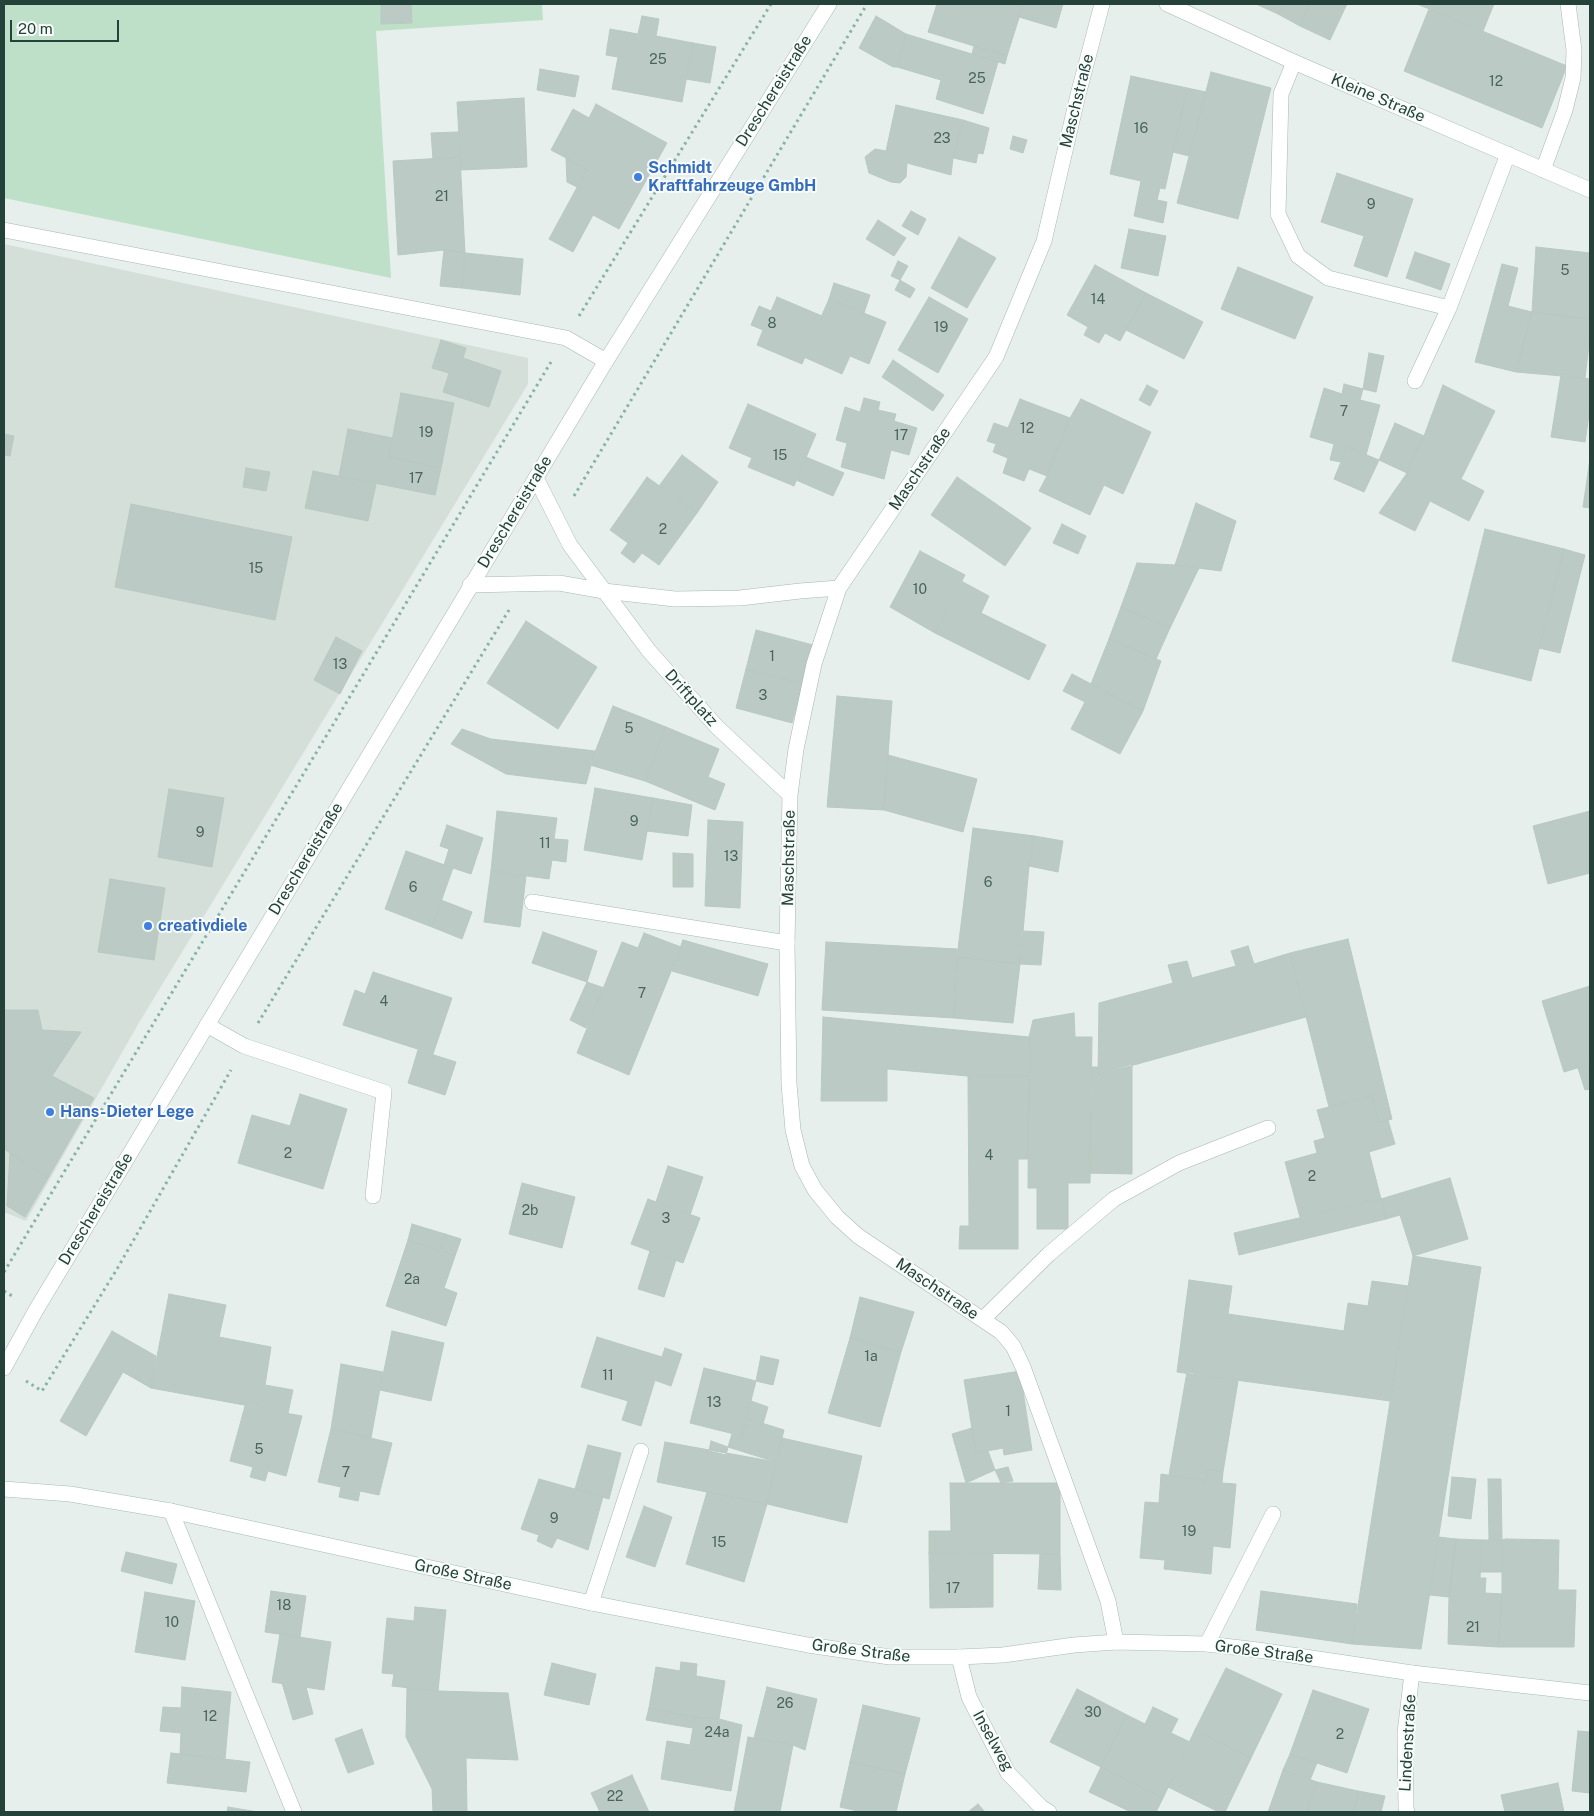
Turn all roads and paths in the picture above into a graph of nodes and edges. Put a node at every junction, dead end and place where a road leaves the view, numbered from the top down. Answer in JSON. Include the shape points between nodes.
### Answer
{"nodes":[{"id":1,"x":771,"y":4,"type":"edge"},
{"id":2,"x":829,"y":4,"type":"edge"},
{"id":3,"x":868,"y":4,"type":"edge"},
{"id":4,"x":1102,"y":4,"type":"edge"},
{"id":5,"x":1167,"y":4,"type":"edge"},
{"id":6,"x":1568,"y":4,"type":"edge"},
{"id":7,"x":1294,"y":62,"type":"junction"},
{"id":8,"x":1508,"y":154,"type":"junction"},
{"id":9,"x":1543,"y":170,"type":"junction"},
{"id":10,"x":1590,"y":190,"type":"edge"},
{"id":11,"x":4,"y":230,"type":"edge"},
{"id":12,"x":1449,"y":308,"type":"junction"},
{"id":13,"x":566,"y":338,"type":"junction"},
{"id":14,"x":606,"y":361,"type":"junction"},
{"id":15,"x":1415,"y":381,"type":"dead end"},
{"id":16,"x":536,"y":478,"type":"junction"},
{"id":17,"x":559,"y":522,"type":"junction"},
{"id":18,"x":526,"y":583,"type":"junction"},
{"id":19,"x":470,"y":585,"type":"junction"},
{"id":20,"x":839,"y":588,"type":"junction"},
{"id":21,"x":604,"y":591,"type":"junction"},
{"id":22,"x":790,"y":795,"type":"junction"},
{"id":23,"x":532,"y":902,"type":"dead end"},
{"id":24,"x":787,"y":943,"type":"junction"},
{"id":25,"x":207,"y":1025,"type":"junction"},
{"id":26,"x":244,"y":1046,"type":"junction"},
{"id":27,"x":1268,"y":1128,"type":"dead end"},
{"id":28,"x":373,"y":1196,"type":"dead end"},
{"id":29,"x":4,"y":1272,"type":"edge"},
{"id":30,"x":983,"y":1319,"type":"junction"},
{"id":31,"x":4,"y":1368,"type":"edge"},
{"id":32,"x":642,"y":1451,"type":"dead end"},
{"id":33,"x":4,"y":1489,"type":"edge"},
{"id":34,"x":171,"y":1511,"type":"junction"},
{"id":35,"x":1272,"y":1514,"type":"dead end"},
{"id":36,"x":592,"y":1603,"type":"junction"},
{"id":37,"x":1116,"y":1642,"type":"junction"},
{"id":38,"x":1207,"y":1644,"type":"junction"},
{"id":39,"x":959,"y":1657,"type":"junction"},
{"id":40,"x":1412,"y":1673,"type":"junction"},
{"id":41,"x":1590,"y":1693,"type":"edge"},
{"id":42,"x":1405,"y":1811,"type":"edge"},
{"id":43,"x":294,"y":1812,"type":"edge"},
{"id":44,"x":1049,"y":1812,"type":"edge"}],
"edges":[{"from":1,"to":13,"type":"path"},
{"from":2,"to":14,"type":"street","name":"Dreschereistraße"},
{"from":3,"to":17,"type":"path"},
{"from":4,"to":20,"type":"street","name":"Maschstraße","via":[[1044,241],[996,357]]},
{"from":5,"to":7,"type":"street","name":"Kleine Straße"},
{"from":6,"to":9,"type":"street","via":[[1574,50],[1573,78]]},
{"from":7,"to":8,"type":"street","name":"Kleine Straße"},
{"from":7,"to":12,"type":"street","via":[[1281,94],[1278,214],[1298,256],[1328,278]]},
{"from":8,"to":9,"type":"street","name":"Kleine Straße"},
{"from":8,"to":12,"type":"street"},
{"from":9,"to":10,"type":"street","name":"Kleine Straße"},
{"from":11,"to":13,"type":"street"},
{"from":12,"to":15,"type":"street"},
{"from":13,"to":14,"type":"street"},
{"from":13,"to":29,"type":"path"},
{"from":14,"to":16,"type":"street","name":"Dreschereistraße"},
{"from":16,"to":17,"type":"street","name":"Driftplatz"},
{"from":16,"to":19,"type":"street","name":"Dreschereistraße"},
{"from":17,"to":21,"type":"street","name":"Driftplatz","via":[[570,545]]},
{"from":18,"to":19,"type":"street"},
{"from":18,"to":21,"type":"street","via":[[559,583]]},
{"from":18,"to":26,"type":"path"},
{"from":19,"to":25,"type":"street","name":"Dreschereistraße"},
{"from":20,"to":21,"type":"street","via":[[740,598],[674,599]]},
{"from":20,"to":22,"type":"street","name":"Maschstraße","via":[[814,664]]},
{"from":21,"to":22,"type":"street","name":"Driftplatz","via":[[649,651],[717,728]]},
{"from":22,"to":24,"type":"street","name":"Maschstraße"},
{"from":23,"to":24,"type":"street"},
{"from":24,"to":30,"type":"street","name":"Maschstraße","via":[[793,1130],[802,1166],[810,1182],[837,1217],[858,1236]]},
{"from":25,"to":26,"type":"street"},
{"from":25,"to":31,"type":"street","name":"Dreschereistraße"},
{"from":26,"to":28,"type":"street","via":[[384,1092]]},
{"from":26,"to":31,"type":"path","via":[[117,1268],[42,1390]]},
{"from":27,"to":30,"type":"street","via":[[1179,1163],[1114,1199],[1049,1254]]},
{"from":30,"to":37,"type":"street","name":"Maschstraße","via":[[1013,1346],[1023,1367],[1108,1600]]},
{"from":32,"to":36,"type":"street"},
{"from":33,"to":34,"type":"street","name":"Große Straße","via":[[70,1494]]},
{"from":34,"to":36,"type":"street","name":"Große Straße"},
{"from":34,"to":43,"type":"street"},
{"from":35,"to":38,"type":"street"},
{"from":36,"to":39,"type":"street","name":"Große Straße","via":[[881,1656]]},
{"from":37,"to":38,"type":"street","name":"Große Straße"},
{"from":37,"to":39,"type":"street","name":"Große Straße"},
{"from":38,"to":40,"type":"street","name":"Große Straße"},
{"from":39,"to":44,"type":"street","name":"Inselweg","via":[[969,1697],[1008,1773]]},
{"from":40,"to":41,"type":"street","name":"Große Straße"},
{"from":40,"to":42,"type":"street","name":"Lindenstraße","via":[[1405,1733]]}]}
